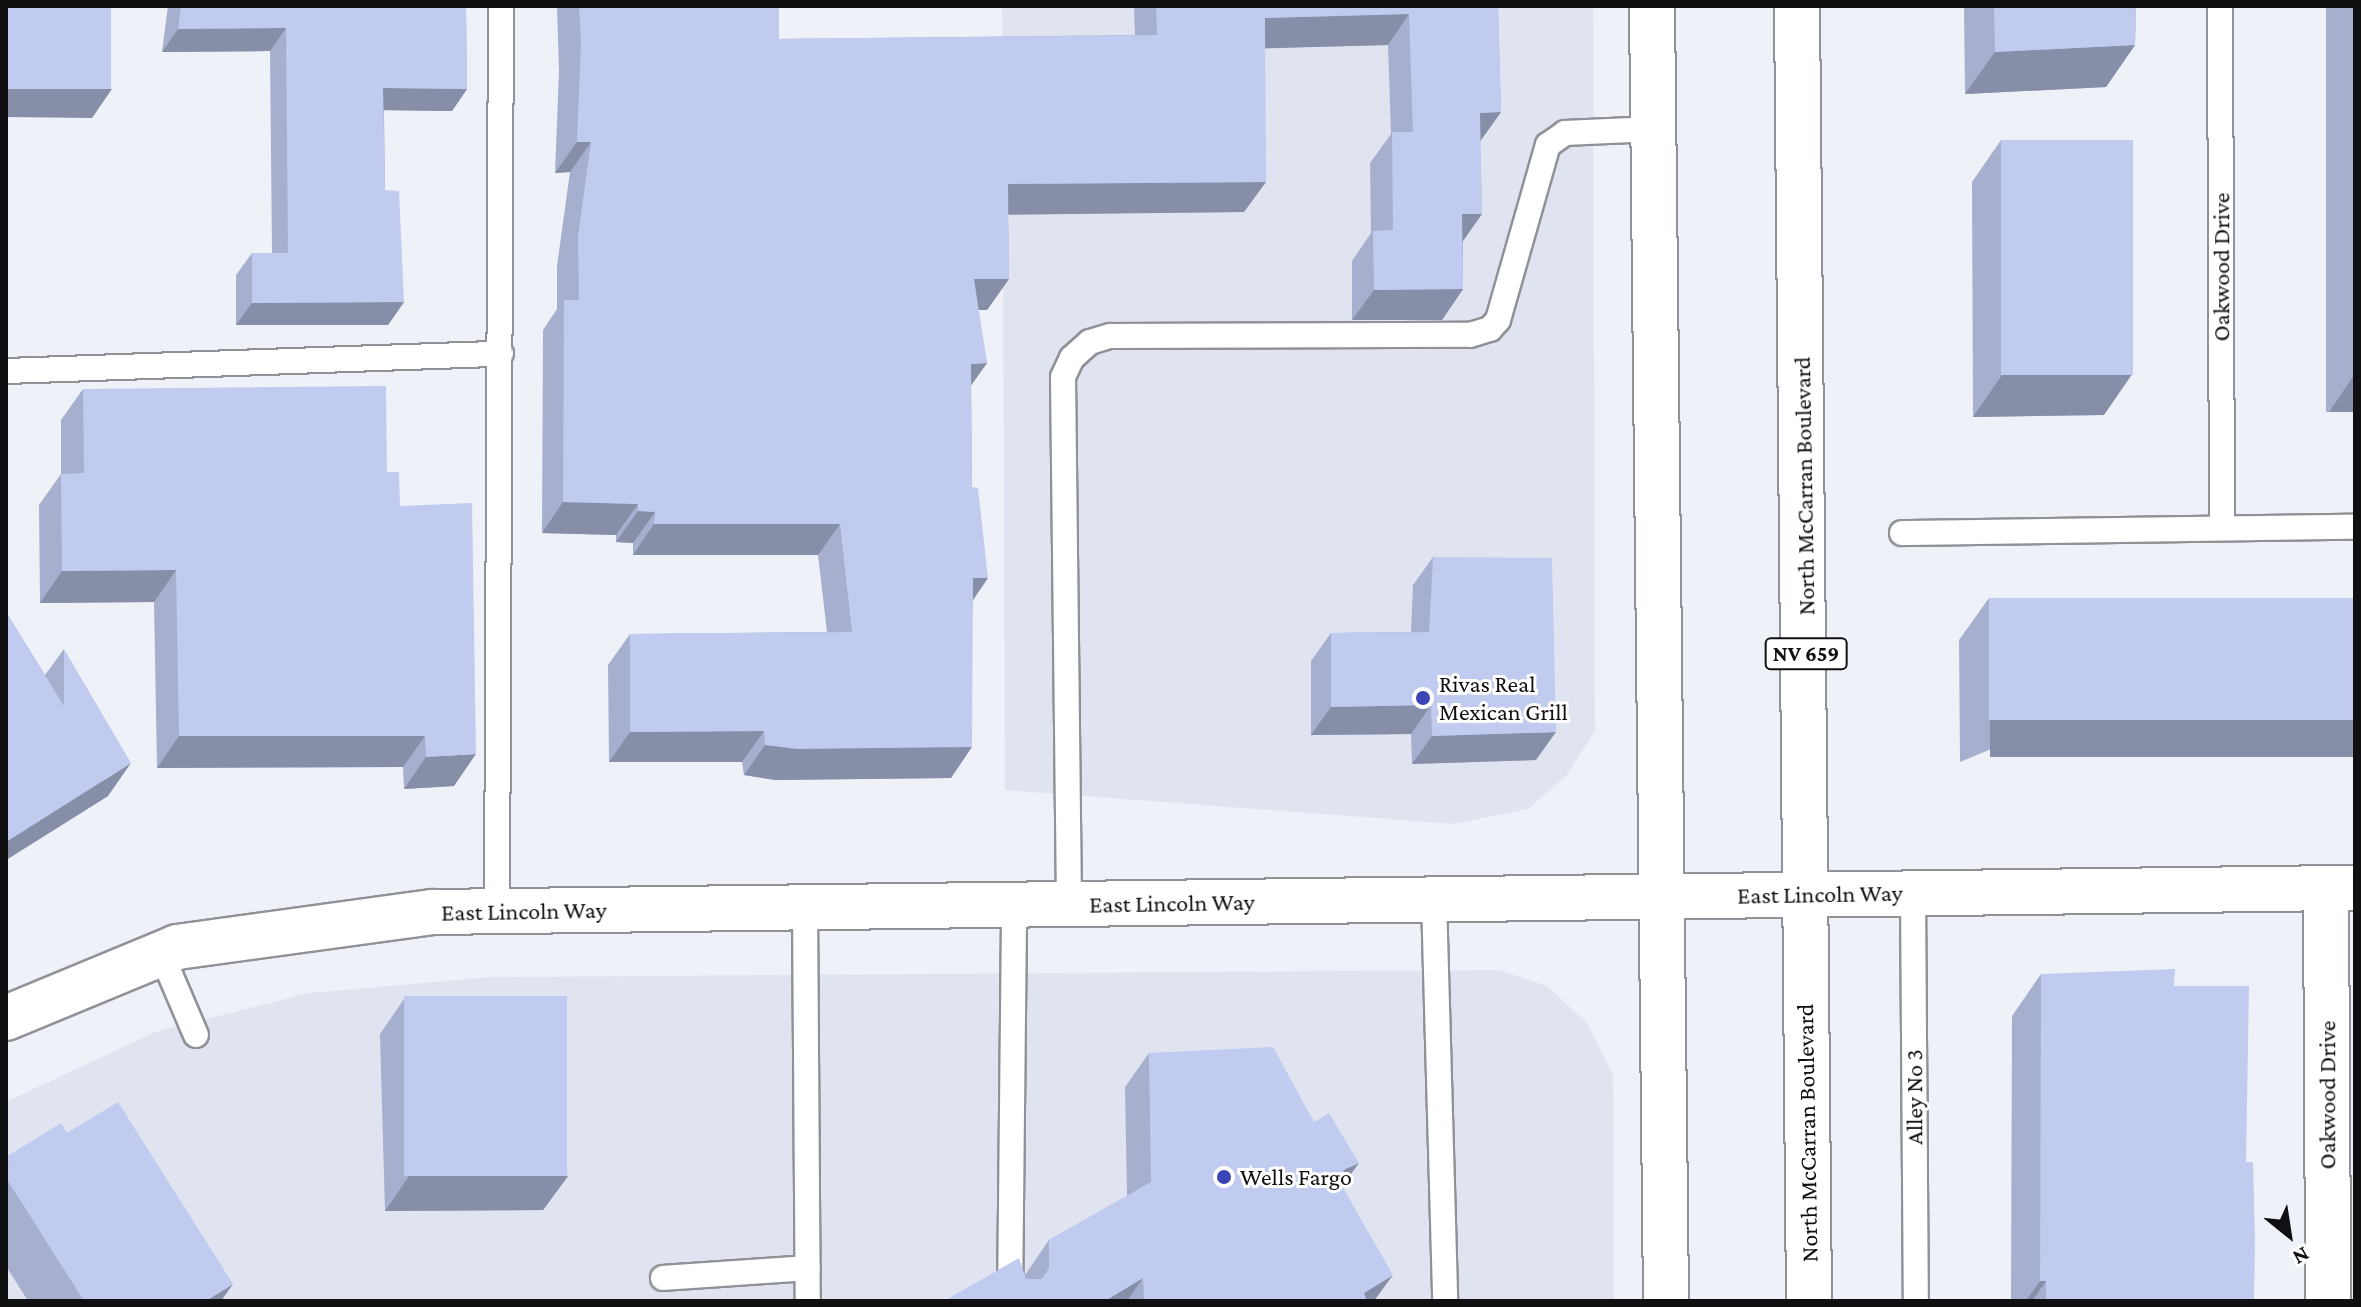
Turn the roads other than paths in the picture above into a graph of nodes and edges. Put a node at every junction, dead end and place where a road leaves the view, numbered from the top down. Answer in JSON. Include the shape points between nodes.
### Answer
{"nodes":[{"id":1,"x":501,"y":6,"type":"edge"},
{"id":2,"x":1652,"y":6,"type":"edge"},
{"id":3,"x":1797,"y":6,"type":"edge"},
{"id":4,"x":2220,"y":6,"type":"edge"},
{"id":5,"x":1653,"y":129,"type":"junction"},
{"id":6,"x":501,"y":354,"type":"junction"},
{"id":7,"x":6,"y":371,"type":"edge"},
{"id":8,"x":2355,"y":527,"type":"edge"},
{"id":9,"x":2222,"y":528,"type":"junction"},
{"id":10,"x":1902,"y":533,"type":"dead end"},
{"id":11,"x":2341,"y":889,"type":"edge"},
{"id":12,"x":1913,"y":892,"type":"junction"},
{"id":13,"x":1803,"y":894,"type":"junction"},
{"id":14,"x":1664,"y":897,"type":"junction"},
{"id":15,"x":1434,"y":899,"type":"junction"},
{"id":16,"x":1069,"y":904,"type":"junction"},
{"id":17,"x":1014,"y":905,"type":"junction"},
{"id":18,"x":805,"y":907,"type":"junction"},
{"id":19,"x":497,"y":911,"type":"junction"},
{"id":20,"x":161,"y":953,"type":"junction"},
{"id":21,"x":6,"y":1018,"type":"edge"},
{"id":22,"x":196,"y":1035,"type":"dead end"},
{"id":23,"x":808,"y":1268,"type":"junction"},
{"id":24,"x":663,"y":1278,"type":"dead end"},
{"id":25,"x":808,"y":1301,"type":"edge"},
{"id":26,"x":1010,"y":1301,"type":"edge"},
{"id":27,"x":1445,"y":1301,"type":"edge"},
{"id":28,"x":1666,"y":1301,"type":"edge"},
{"id":29,"x":1809,"y":1301,"type":"edge"},
{"id":30,"x":1916,"y":1301,"type":"edge"},
{"id":31,"x":2328,"y":1301,"type":"edge"}],
"edges":[{"from":1,"to":6,"type":"lane"},
{"from":2,"to":5,"type":"street"},
{"from":3,"to":13,"type":"street","name":"North McCarran Boulevard","number":"NV 659","via":[[1806,681]]},
{"from":4,"to":9,"type":"lane","name":"Oakwood Drive"},
{"from":5,"to":14,"type":"street"},
{"from":5,"to":16,"type":"lane","via":[[1565,133],[1548,145],[1498,320],[1490,329],[1470,335],[1110,336],[1090,342],[1072,358],[1063,377]]},
{"from":6,"to":7,"type":"lane"},
{"from":6,"to":19,"type":"lane"},
{"from":8,"to":9,"type":"lane"},
{"from":9,"to":10,"type":"lane"},
{"from":11,"to":12,"type":"street","name":"East Lincoln Way"},
{"from":11,"to":31,"type":"street","name":"Oakwood Drive"},
{"from":12,"to":13,"type":"street","name":"East Lincoln Way"},
{"from":12,"to":30,"type":"lane","name":"Alley No 3"},
{"from":13,"to":14,"type":"street","name":"East Lincoln Way"},
{"from":13,"to":29,"type":"street","name":"North McCarran Boulevard","number":"NV 659"},
{"from":14,"to":15,"type":"street","name":"East Lincoln Way"},
{"from":14,"to":28,"type":"street"},
{"from":15,"to":16,"type":"street","name":"East Lincoln Way"},
{"from":15,"to":27,"type":"lane"},
{"from":16,"to":17,"type":"street","name":"East Lincoln Way"},
{"from":17,"to":18,"type":"street","name":"East Lincoln Way"},
{"from":17,"to":26,"type":"lane"},
{"from":18,"to":19,"type":"street","name":"East Lincoln Way"},
{"from":18,"to":23,"type":"lane"},
{"from":19,"to":20,"type":"street","name":"East Lincoln Way","via":[[403,915]]},
{"from":20,"to":21,"type":"street","name":"East Lincoln Way"},
{"from":20,"to":22,"type":"lane"},
{"from":23,"to":24,"type":"lane"},
{"from":23,"to":25,"type":"lane"}]}
